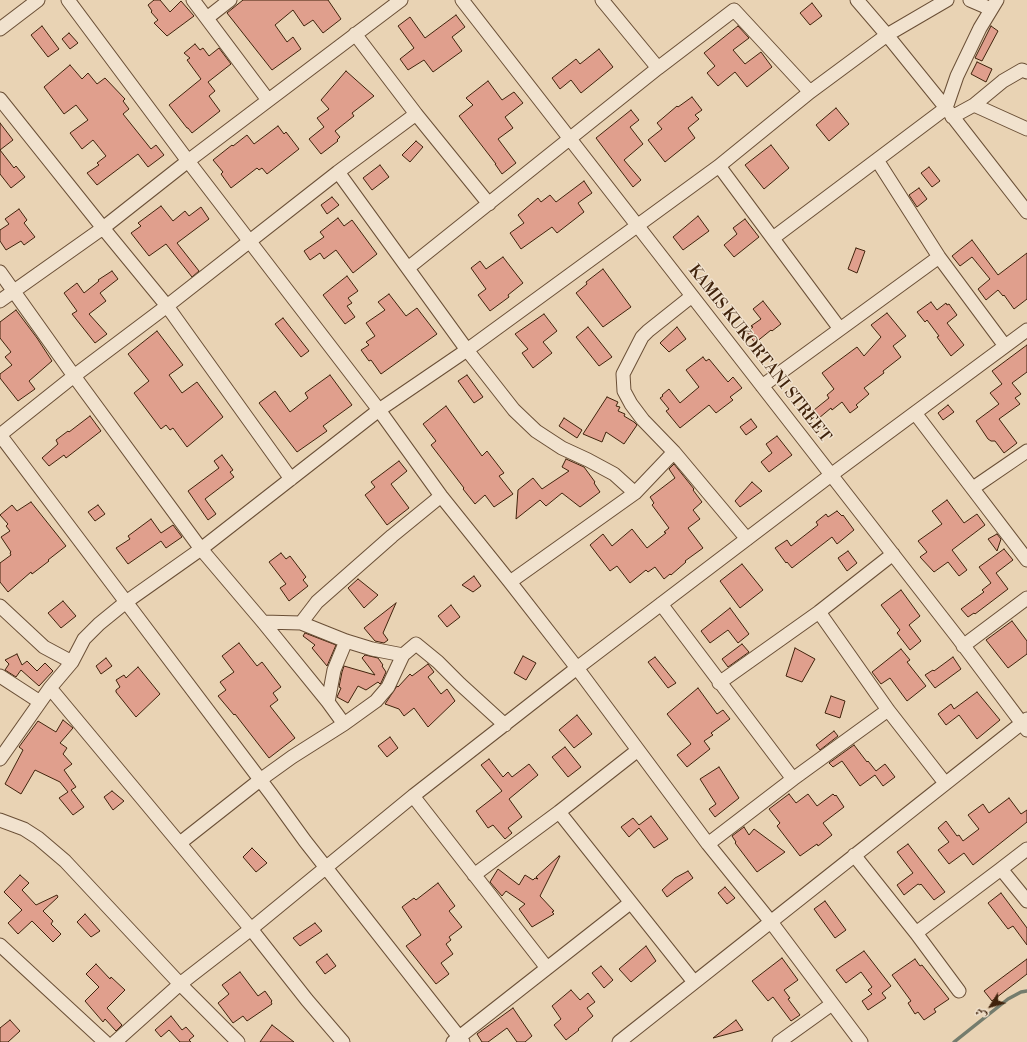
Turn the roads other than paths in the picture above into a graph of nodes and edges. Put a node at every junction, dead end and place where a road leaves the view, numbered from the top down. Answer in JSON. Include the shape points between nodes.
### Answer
{"nodes":[{"id":1,"x":38,"y":0,"type":"edge"},
{"id":2,"x":68,"y":0,"type":"edge"},
{"id":3,"x":193,"y":0,"type":"edge"},
{"id":4,"x":230,"y":0,"type":"edge"},
{"id":5,"x":401,"y":0,"type":"edge"},
{"id":6,"x":462,"y":0,"type":"edge"},
{"id":7,"x":602,"y":0,"type":"edge"},
{"id":8,"x":857,"y":0,"type":"edge"},
{"id":9,"x":947,"y":0,"type":"edge"},
{"id":10,"x":970,"y":0,"type":"edge"},
{"id":11,"x":994,"y":5,"type":"edge"},
{"id":12,"x":207,"y":18,"type":"junction"},
{"id":13,"x":0,"y":29,"type":"edge"},
{"id":14,"x":355,"y":34,"type":"junction"},
{"id":15,"x":887,"y":35,"type":"junction"},
{"id":16,"x":658,"y":68,"type":"junction"},
{"id":17,"x":1025,"y":69,"type":"edge"},
{"id":18,"x":810,"y":92,"type":"junction"},
{"id":19,"x":0,"y":99,"type":"edge"},
{"id":20,"x":268,"y":100,"type":"junction"},
{"id":21,"x":974,"y":106,"type":"junction"},
{"id":22,"x":949,"y":112,"type":"junction"},
{"id":23,"x":416,"y":114,"type":"junction"},
{"id":24,"x":1027,"y":129,"type":"edge"},
{"id":25,"x":570,"y":139,"type":"junction"},
{"id":26,"x":877,"y":160,"type":"junction"},
{"id":27,"x":188,"y":161,"type":"junction"},
{"id":28,"x":719,"y":166,"type":"junction"},
{"id":29,"x":338,"y":172,"type":"junction"},
{"id":30,"x":489,"y":204,"type":"junction"},
{"id":31,"x":1027,"y":212,"type":"edge"},
{"id":32,"x":637,"y":225,"type":"junction"},
{"id":33,"x":103,"y":228,"type":"junction"},
{"id":34,"x":773,"y":238,"type":"junction"},
{"id":35,"x":249,"y":242,"type":"junction"},
{"id":36,"x":939,"y":257,"type":"junction"},
{"id":37,"x":408,"y":268,"type":"junction"},
{"id":38,"x":0,"y":272,"type":"edge"},
{"id":39,"x":14,"y":291,"type":"junction"},
{"id":40,"x":692,"y":296,"type":"junction"},
{"id":41,"x":0,"y":301,"type":"edge"},
{"id":42,"x":167,"y":306,"type":"junction"},
{"id":43,"x":840,"y":330,"type":"junction"},
{"id":44,"x":1027,"y":330,"type":"edge"},
{"id":45,"x":1005,"y":346,"type":"junction"},
{"id":46,"x":467,"y":350,"type":"junction"},
{"id":47,"x":74,"y":376,"type":"junction"},
{"id":48,"x":762,"y":386,"type":"junction"},
{"id":49,"x":379,"y":410,"type":"junction"},
{"id":50,"x":915,"y":413,"type":"junction"},
{"id":51,"x":0,"y":435,"type":"edge"},
{"id":52,"x":1027,"y":451,"type":"edge"},
{"id":53,"x":674,"y":452,"type":"junction"},
{"id":54,"x":831,"y":475,"type":"junction"},
{"id":55,"x":291,"y":479,"type":"junction"},
{"id":56,"x":973,"y":488,"type":"junction"},
{"id":57,"x":635,"y":493,"type":"junction"},
{"id":58,"x":441,"y":496,"type":"junction"},
{"id":59,"x":747,"y":539,"type":"junction"},
{"id":60,"x":201,"y":549,"type":"junction"},
{"id":61,"x":893,"y":554,"type":"junction"},
{"id":62,"x":1027,"y":560,"type":"edge"},
{"id":63,"x":510,"y":582,"type":"junction"},
{"id":64,"x":1027,"y":598,"type":"edge"},
{"id":65,"x":126,"y":602,"type":"junction"},
{"id":66,"x":661,"y":604,"type":"junction"},
{"id":67,"x":0,"y":606,"type":"edge"},
{"id":68,"x":819,"y":612,"type":"junction"},
{"id":69,"x":263,"y":622,"type":"junction"},
{"id":70,"x":301,"y":623,"type":"junction"},
{"id":71,"x":346,"y":641,"type":"junction"},
{"id":72,"x":964,"y":646,"type":"junction"},
{"id":73,"x":403,"y":655,"type":"junction"},
{"id":74,"x":72,"y":662,"type":"junction"},
{"id":75,"x":577,"y":668,"type":"junction"},
{"id":76,"x":0,"y":676,"type":"edge"},
{"id":77,"x":719,"y":682,"type":"junction"},
{"id":78,"x":50,"y":688,"type":"junction"},
{"id":79,"x":40,"y":702,"type":"junction"},
{"id":80,"x":328,"y":702,"type":"junction"},
{"id":81,"x":888,"y":710,"type":"junction"},
{"id":82,"x":344,"y":724,"type":"junction"},
{"id":83,"x":505,"y":724,"type":"junction"},
{"id":84,"x":1025,"y":724,"type":"edge"},
{"id":85,"x":2,"y":750,"type":"edge"},
{"id":86,"x":638,"y":750,"type":"junction"},
{"id":87,"x":793,"y":779,"type":"junction"},
{"id":88,"x":260,"y":780,"type":"junction"},
{"id":89,"x":945,"y":783,"type":"junction"},
{"id":90,"x":413,"y":796,"type":"junction"},
{"id":91,"x":559,"y":812,"type":"junction"},
{"id":92,"x":0,"y":820,"type":"edge"},
{"id":93,"x":180,"y":843,"type":"junction"},
{"id":94,"x":708,"y":844,"type":"junction"},
{"id":95,"x":1027,"y":849,"type":"edge"},
{"id":96,"x":854,"y":855,"type":"junction"},
{"id":97,"x":326,"y":866,"type":"junction"},
{"id":98,"x":1001,"y":869,"type":"junction"},
{"id":99,"x":474,"y":874,"type":"junction"},
{"id":100,"x":1027,"y":901,"type":"edge"},
{"id":101,"x":630,"y":903,"type":"junction"},
{"id":102,"x":771,"y":922,"type":"junction"},
{"id":103,"x":251,"y":929,"type":"junction"},
{"id":104,"x":916,"y":933,"type":"junction"},
{"id":105,"x":0,"y":945,"type":"edge"},
{"id":106,"x":547,"y":968,"type":"junction"},
{"id":107,"x":694,"y":982,"type":"junction"},
{"id":108,"x":180,"y":984,"type":"junction"},
{"id":109,"x":960,"y":992,"type":"dead end"},
{"id":110,"x":832,"y":1004,"type":"junction"},
{"id":111,"x":458,"y":1041,"type":"edge"},
{"id":112,"x":105,"y":1042,"type":"edge"},
{"id":113,"x":115,"y":1042,"type":"edge"},
{"id":114,"x":238,"y":1042,"type":"edge"},
{"id":115,"x":343,"y":1042,"type":"edge"},
{"id":116,"x":619,"y":1042,"type":"edge"},
{"id":117,"x":780,"y":1042,"type":"edge"},
{"id":118,"x":861,"y":1042,"type":"edge"}],
"edges":[{"from":1,"to":13,"type":"street"},
{"from":2,"to":27,"type":"street"},
{"from":3,"to":12,"type":"street"},
{"from":4,"to":12,"type":"street"},
{"from":5,"to":14,"type":"street"},
{"from":6,"to":25,"type":"street","name":"KAMIS KUKORTANI STREET"},
{"from":7,"to":16,"type":"street"},
{"from":8,"to":15,"type":"street"},
{"from":9,"to":15,"type":"street"},
{"from":10,"to":11,"type":"street"},
{"from":11,"to":22,"type":"street","via":[[957,76]]},
{"from":12,"to":20,"type":"street"},
{"from":14,"to":20,"type":"street"},
{"from":14,"to":23,"type":"street"},
{"from":15,"to":18,"type":"street"},
{"from":15,"to":22,"type":"street"},
{"from":16,"to":18,"type":"street","via":[[734,10]]},
{"from":16,"to":25,"type":"street"},
{"from":17,"to":21,"type":"street","via":[[1004,81]]},
{"from":18,"to":28,"type":"street"},
{"from":19,"to":33,"type":"street"},
{"from":20,"to":27,"type":"street"},
{"from":21,"to":22,"type":"street"},
{"from":21,"to":24,"type":"street"},
{"from":22,"to":26,"type":"street"},
{"from":22,"to":31,"type":"street"},
{"from":23,"to":29,"type":"street"},
{"from":23,"to":30,"type":"street"},
{"from":25,"to":30,"type":"street"},
{"from":25,"to":32,"type":"street","name":"KAMIS KUKORTANI STREET"},
{"from":26,"to":34,"type":"street"},
{"from":26,"to":36,"type":"street"},
{"from":27,"to":33,"type":"street"},
{"from":27,"to":35,"type":"street"},
{"from":28,"to":32,"type":"street"},
{"from":28,"to":34,"type":"street"},
{"from":29,"to":35,"type":"street"},
{"from":29,"to":37,"type":"street"},
{"from":30,"to":37,"type":"street"},
{"from":32,"to":40,"type":"street","name":"KAMIS KUKORTANI STREET"},
{"from":32,"to":46,"type":"street"},
{"from":33,"to":39,"type":"street"},
{"from":33,"to":42,"type":"street"},
{"from":34,"to":43,"type":"street"},
{"from":35,"to":42,"type":"street"},
{"from":35,"to":49,"type":"street"},
{"from":36,"to":43,"type":"street"},
{"from":36,"to":45,"type":"street"},
{"from":37,"to":46,"type":"street"},
{"from":38,"to":39,"type":"street"},
{"from":39,"to":41,"type":"street"},
{"from":39,"to":47,"type":"street"},
{"from":40,"to":48,"type":"street","name":"KAMIS KUKORTANI STREET"},
{"from":40,"to":53,"type":"street","via":[[642,337],[623,374],[624,391],[631,404]]},
{"from":42,"to":47,"type":"street"},
{"from":42,"to":55,"type":"street"},
{"from":43,"to":48,"type":"street"},
{"from":44,"to":45,"type":"street"},
{"from":45,"to":50,"type":"street"},
{"from":46,"to":49,"type":"street"},
{"from":46,"to":57,"type":"street","via":[[514,410],[536,431],[562,448],[614,474]]},
{"from":47,"to":51,"type":"street"},
{"from":47,"to":60,"type":"street"},
{"from":48,"to":54,"type":"street","name":"KAMIS KUKORTANI STREET"},
{"from":49,"to":55,"type":"street"},
{"from":49,"to":58,"type":"street"},
{"from":50,"to":54,"type":"street"},
{"from":50,"to":56,"type":"street"},
{"from":51,"to":65,"type":"street"},
{"from":52,"to":56,"type":"street"},
{"from":53,"to":57,"type":"street"},
{"from":53,"to":59,"type":"street"},
{"from":54,"to":59,"type":"street"},
{"from":54,"to":61,"type":"street","name":"KAMIS KUKORTANI STREET"},
{"from":55,"to":60,"type":"street"},
{"from":56,"to":62,"type":"street"},
{"from":57,"to":63,"type":"street"},
{"from":58,"to":63,"type":"street"},
{"from":58,"to":70,"type":"street","via":[[317,602]]},
{"from":59,"to":66,"type":"street"},
{"from":60,"to":65,"type":"street"},
{"from":60,"to":69,"type":"street"},
{"from":61,"to":68,"type":"street"},
{"from":61,"to":72,"type":"street","name":"KAMIS KUKORTANI STREET"},
{"from":63,"to":75,"type":"street"},
{"from":64,"to":72,"type":"street"},
{"from":65,"to":74,"type":"street","via":[[84,639]]},
{"from":65,"to":88,"type":"street"},
{"from":66,"to":75,"type":"street"},
{"from":66,"to":77,"type":"street"},
{"from":67,"to":74,"type":"street","via":[[44,647]]},
{"from":68,"to":77,"type":"street"},
{"from":68,"to":81,"type":"street"},
{"from":69,"to":70,"type":"street"},
{"from":69,"to":80,"type":"street"},
{"from":70,"to":71,"type":"street"},
{"from":71,"to":73,"type":"street"},
{"from":71,"to":80,"type":"street","via":[[334,670]]},
{"from":72,"to":84,"type":"street","name":"KAMIS KUKORTANI STREET"},
{"from":73,"to":82,"type":"street","via":[[388,687],[376,701]]},
{"from":73,"to":83,"type":"street","via":[[416,644]]},
{"from":74,"to":78,"type":"street"},
{"from":75,"to":83,"type":"street"},
{"from":75,"to":86,"type":"street"},
{"from":76,"to":79,"type":"street"},
{"from":77,"to":87,"type":"street"},
{"from":78,"to":79,"type":"street"},
{"from":78,"to":93,"type":"street"},
{"from":79,"to":85,"type":"street"},
{"from":80,"to":82,"type":"street"},
{"from":81,"to":87,"type":"street"},
{"from":81,"to":89,"type":"street"},
{"from":82,"to":88,"type":"street"},
{"from":83,"to":90,"type":"street"},
{"from":84,"to":89,"type":"street"},
{"from":86,"to":91,"type":"street"},
{"from":86,"to":94,"type":"street"},
{"from":87,"to":94,"type":"street"},
{"from":88,"to":93,"type":"street"},
{"from":88,"to":97,"type":"street"},
{"from":89,"to":96,"type":"street"},
{"from":90,"to":97,"type":"street"},
{"from":90,"to":99,"type":"street"},
{"from":91,"to":99,"type":"street"},
{"from":91,"to":101,"type":"street"},
{"from":92,"to":108,"type":"street","via":[[24,829],[65,861]]},
{"from":93,"to":103,"type":"street"},
{"from":94,"to":102,"type":"street"},
{"from":95,"to":98,"type":"street"},
{"from":96,"to":102,"type":"street"},
{"from":96,"to":104,"type":"street"},
{"from":97,"to":103,"type":"street"},
{"from":97,"to":111,"type":"street"},
{"from":98,"to":100,"type":"street"},
{"from":98,"to":104,"type":"street"},
{"from":99,"to":106,"type":"street"},
{"from":101,"to":106,"type":"street"},
{"from":101,"to":107,"type":"street"},
{"from":102,"to":107,"type":"street"},
{"from":102,"to":110,"type":"street"},
{"from":103,"to":108,"type":"street"},
{"from":103,"to":115,"type":"street"},
{"from":104,"to":109,"type":"street"},
{"from":105,"to":112,"type":"street"},
{"from":106,"to":111,"type":"street"},
{"from":107,"to":116,"type":"street"},
{"from":108,"to":113,"type":"street"},
{"from":108,"to":114,"type":"street"},
{"from":110,"to":117,"type":"street"},
{"from":110,"to":118,"type":"street"}]}
